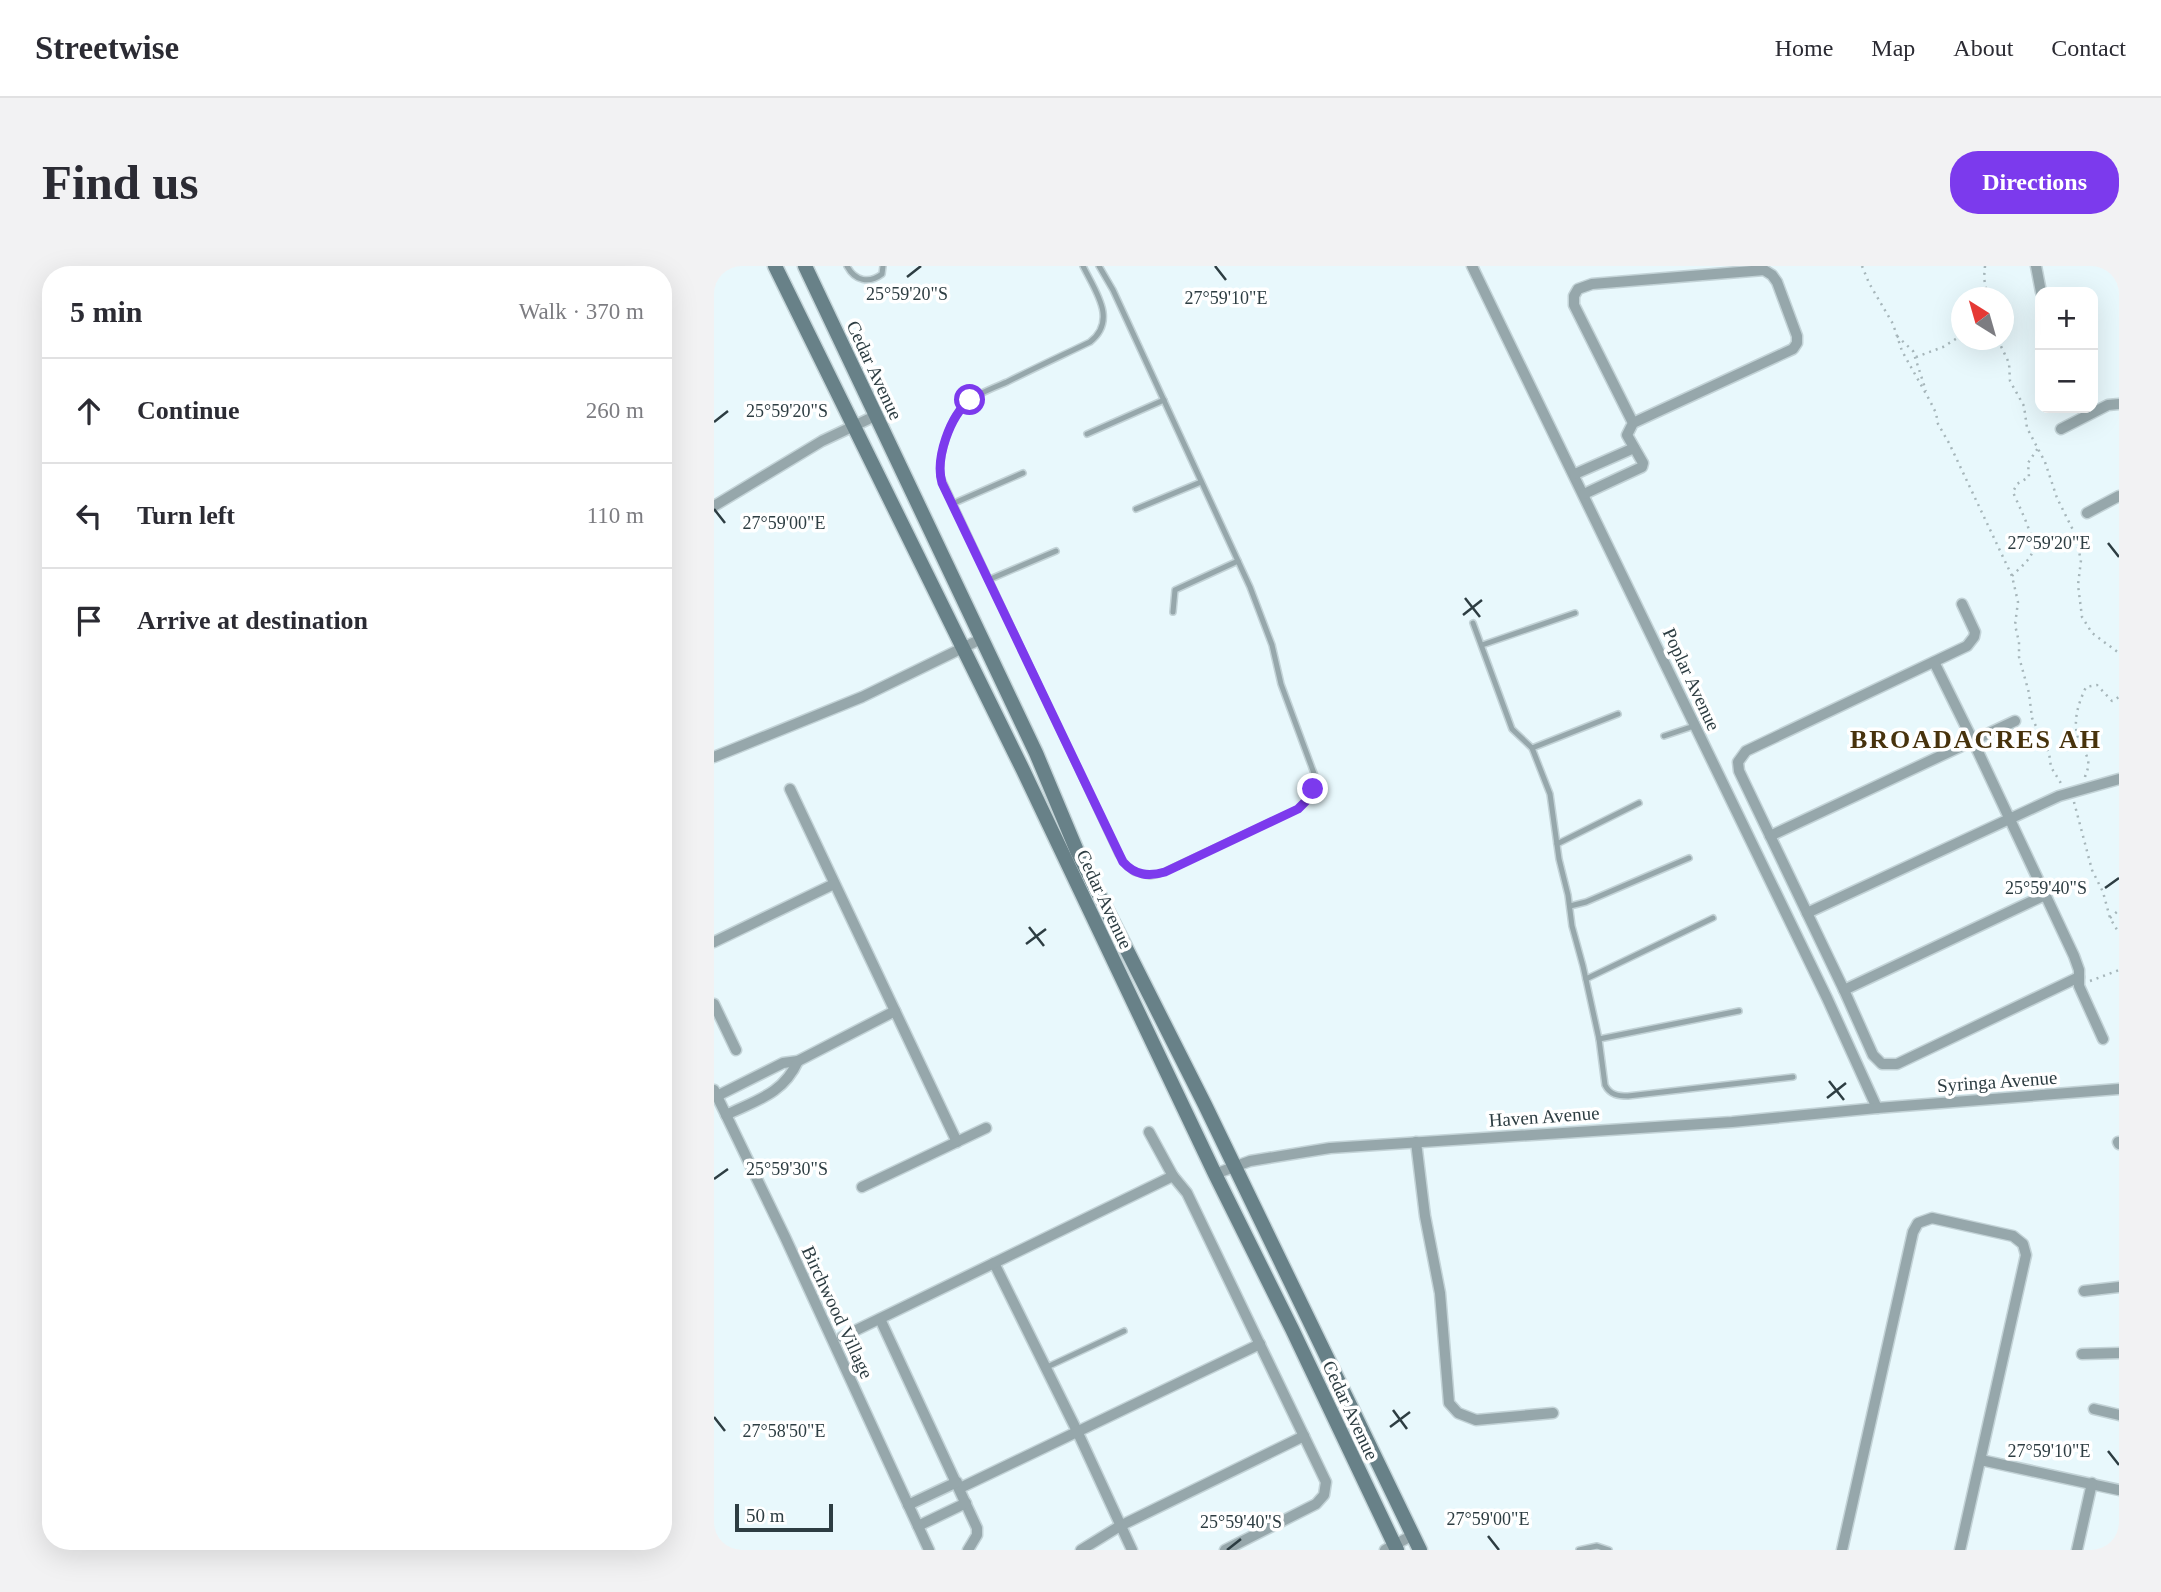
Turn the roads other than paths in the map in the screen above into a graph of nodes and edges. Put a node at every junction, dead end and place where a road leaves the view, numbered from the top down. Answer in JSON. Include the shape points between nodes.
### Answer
{"nodes":[{"id":1,"x":775,"y":266,"type":"edge"},
{"id":2,"x":805,"y":266,"type":"edge"},
{"id":3,"x":847,"y":266,"type":"edge"},
{"id":4,"x":883,"y":266,"type":"edge"},
{"id":5,"x":1083,"y":266,"type":"edge"},
{"id":6,"x":1099,"y":266,"type":"edge"},
{"id":7,"x":1472,"y":266,"type":"edge"},
{"id":8,"x":2036,"y":266,"type":"edge"},
{"id":9,"x":2040,"y":287,"type":"edge"},
{"id":10,"x":1164,"y":400,"type":"junction"},
{"id":11,"x":2119,"y":404,"type":"edge"},
{"id":12,"x":2098,"y":405,"type":"edge"},
{"id":13,"x":2084,"y":413,"type":"edge"},
{"id":14,"x":875,"y":416,"type":"junction"},
{"id":15,"x":1633,"y":423,"type":"junction"},
{"id":16,"x":854,"y":425,"type":"junction"},
{"id":17,"x":2061,"y":429,"type":"dead end"},
{"id":18,"x":1087,"y":434,"type":"dead end"},
{"id":19,"x":1633,"y":448,"type":"junction"},
{"id":20,"x":1023,"y":473,"type":"dead end"},
{"id":21,"x":1574,"y":474,"type":"junction"},
{"id":22,"x":1201,"y":482,"type":"junction"},
{"id":23,"x":1584,"y":494,"type":"junction"},
{"id":24,"x":2119,"y":496,"type":"edge"},
{"id":25,"x":952,"y":504,"type":"junction"},
{"id":26,"x":714,"y":506,"type":"edge"},
{"id":27,"x":1136,"y":509,"type":"dead end"},
{"id":28,"x":2087,"y":513,"type":"dead end"},
{"id":29,"x":1056,"y":551,"type":"dead end"},
{"id":30,"x":1238,"y":561,"type":"junction"},
{"id":31,"x":988,"y":580,"type":"junction"},
{"id":32,"x":1962,"y":604,"type":"dead end"},
{"id":33,"x":1173,"y":612,"type":"dead end"},
{"id":34,"x":1575,"y":612,"type":"dead end"},
{"id":35,"x":1473,"y":623,"type":"dead end"},
{"id":36,"x":981,"y":639,"type":"junction"},
{"id":37,"x":1482,"y":645,"type":"junction"},
{"id":38,"x":964,"y":648,"type":"junction"},
{"id":39,"x":1934,"y":662,"type":"junction"},
{"id":40,"x":1618,"y":714,"type":"dead end"},
{"id":41,"x":2015,"y":721,"type":"dead end"},
{"id":42,"x":1694,"y":726,"type":"junction"},
{"id":43,"x":1664,"y":736,"type":"dead end"},
{"id":44,"x":1973,"y":741,"type":"junction"},
{"id":45,"x":1532,"y":748,"type":"junction"},
{"id":46,"x":714,"y":757,"type":"edge"},
{"id":47,"x":2119,"y":779,"type":"edge"},
{"id":48,"x":790,"y":789,"type":"dead end"},
{"id":49,"x":1639,"y":803,"type":"dead end"},
{"id":50,"x":2009,"y":817,"type":"junction"},
{"id":51,"x":1770,"y":836,"type":"junction"},
{"id":52,"x":1557,"y":844,"type":"junction"},
{"id":53,"x":1689,"y":858,"type":"dead end"},
{"id":54,"x":834,"y":884,"type":"junction"},
{"id":55,"x":2045,"y":895,"type":"junction"},
{"id":56,"x":1570,"y":906,"type":"junction"},
{"id":57,"x":1807,"y":913,"type":"junction"},
{"id":58,"x":1713,"y":918,"type":"dead end"},
{"id":59,"x":1119,"y":934,"type":"junction"},
{"id":60,"x":1104,"y":941,"type":"junction"},
{"id":61,"x":714,"y":942,"type":"edge"},
{"id":62,"x":2079,"y":977,"type":"junction"},
{"id":63,"x":1586,"y":979,"type":"junction"},
{"id":64,"x":1844,"y":990,"type":"junction"},
{"id":65,"x":714,"y":1004,"type":"edge"},
{"id":66,"x":895,"y":1011,"type":"junction"},
{"id":67,"x":1739,"y":1011,"type":"dead end"},
{"id":68,"x":1599,"y":1039,"type":"junction"},
{"id":69,"x":2103,"y":1039,"type":"dead end"},
{"id":70,"x":736,"y":1050,"type":"dead end"},
{"id":71,"x":798,"y":1060,"type":"junction"},
{"id":72,"x":1793,"y":1077,"type":"dead end"},
{"id":73,"x":2119,"y":1089,"type":"edge"},
{"id":74,"x":716,"y":1093,"type":"edge"},
{"id":75,"x":1877,"y":1108,"type":"junction"},
{"id":76,"x":726,"y":1115,"type":"junction"},
{"id":77,"x":986,"y":1128,"type":"dead end"},
{"id":78,"x":1149,"y":1132,"type":"dead end"},
{"id":79,"x":957,"y":1142,"type":"junction"},
{"id":80,"x":1416,"y":1142,"type":"junction"},
{"id":81,"x":1235,"y":1165,"type":"junction"},
{"id":82,"x":1215,"y":1174,"type":"junction"},
{"id":83,"x":1173,"y":1175,"type":"junction"},
{"id":84,"x":862,"y":1187,"type":"dead end"},
{"id":85,"x":994,"y":1263,"type":"junction"},
{"id":86,"x":2119,"y":1287,"type":"edge"},
{"id":87,"x":2084,"y":1291,"type":"dead end"},
{"id":88,"x":880,"y":1319,"type":"junction"},
{"id":89,"x":1124,"y":1331,"type":"dead end"},
{"id":90,"x":842,"y":1337,"type":"dead end"},
{"id":91,"x":1260,"y":1344,"type":"junction"},
{"id":92,"x":2119,"y":1353,"type":"edge"},
{"id":93,"x":2082,"y":1354,"type":"dead end"},
{"id":94,"x":1045,"y":1368,"type":"junction"},
{"id":95,"x":2094,"y":1409,"type":"dead end"},
{"id":96,"x":1553,"y":1413,"type":"dead end"},
{"id":97,"x":2119,"y":1415,"type":"edge"},
{"id":98,"x":1078,"y":1433,"type":"junction"},
{"id":99,"x":1304,"y":1436,"type":"junction"},
{"id":100,"x":1982,"y":1460,"type":"junction"},
{"id":101,"x":2092,"y":1483,"type":"junction"},
{"id":102,"x":959,"y":1485,"type":"junction"},
{"id":103,"x":2119,"y":1490,"type":"edge"},
{"id":104,"x":966,"y":1503,"type":"junction"},
{"id":105,"x":908,"y":1504,"type":"junction"},
{"id":106,"x":918,"y":1526,"type":"junction"},
{"id":107,"x":1120,"y":1526,"type":"junction"},
{"id":108,"x":1413,"y":1535,"type":"junction"},
{"id":109,"x":1392,"y":1548,"type":"edge"},
{"id":110,"x":929,"y":1550,"type":"edge"},
{"id":111,"x":968,"y":1550,"type":"edge"},
{"id":112,"x":1081,"y":1550,"type":"edge"},
{"id":113,"x":1132,"y":1550,"type":"edge"},
{"id":114,"x":1225,"y":1550,"type":"edge"},
{"id":115,"x":1420,"y":1550,"type":"edge"},
{"id":116,"x":1579,"y":1550,"type":"edge"},
{"id":117,"x":1609,"y":1550,"type":"edge"},
{"id":118,"x":1842,"y":1550,"type":"edge"},
{"id":119,"x":1960,"y":1550,"type":"edge"},
{"id":120,"x":2077,"y":1550,"type":"edge"}],
"edges":[{"from":1,"to":16,"type":"main road","name":"Cedar Avenue"},
{"from":2,"to":14,"type":"main road","name":"Cedar Avenue"},
{"from":3,"to":4,"type":"lane","via":[[864,281],[874,280]]},
{"from":5,"to":25,"type":"lane","via":[[1104,313],[1103,328],[1090,342],[963,406],[940,460],[940,475]]},
{"from":6,"to":10,"type":"lane"},
{"from":7,"to":21,"type":"street","name":"Poplar Avenue"},
{"from":8,"to":9,"type":"street"},
{"from":10,"to":18,"type":"lane"},
{"from":10,"to":22,"type":"lane"},
{"from":11,"to":12,"type":"street"},
{"from":13,"to":17,"type":"street"},
{"from":14,"to":16,"type":"street"},
{"from":14,"to":36,"type":"main road","name":"Cedar Avenue"},
{"from":15,"to":15,"type":"street","via":[[1793,349],[1797,336],[1777,282],[1769,273],[1592,284],[1578,289],[1574,304]]},
{"from":15,"to":19,"type":"street","via":[[1628,435]]},
{"from":16,"to":26,"type":"street"},
{"from":16,"to":38,"type":"main road","name":"Cedar Avenue"},
{"from":19,"to":21,"type":"street"},
{"from":19,"to":23,"type":"street","via":[[1642,467]]},
{"from":20,"to":25,"type":"lane"},
{"from":21,"to":23,"type":"street","name":"Poplar Avenue"},
{"from":22,"to":27,"type":"lane"},
{"from":22,"to":30,"type":"lane"},
{"from":23,"to":42,"type":"street","name":"Poplar Avenue"},
{"from":24,"to":28,"type":"street"},
{"from":25,"to":31,"type":"lane"},
{"from":29,"to":31,"type":"lane"},
{"from":30,"to":31,"type":"lane","via":[[1313,767],[1312,792],[1298,809],[1150,876],[1134,872],[1120,858]]},
{"from":30,"to":33,"type":"lane","via":[[1175,590]]},
{"from":32,"to":39,"type":"street","via":[[1974,637]]},
{"from":34,"to":37,"type":"lane"},
{"from":35,"to":37,"type":"lane"},
{"from":36,"to":38,"type":"street"},
{"from":36,"to":59,"type":"main road","name":"Cedar Avenue"},
{"from":37,"to":45,"type":"lane","via":[[1512,729]]},
{"from":38,"to":46,"type":"street","via":[[862,697]]},
{"from":38,"to":60,"type":"main road","name":"Cedar Avenue"},
{"from":39,"to":44,"type":"street"},
{"from":39,"to":51,"type":"street","via":[[1741,755],[1739,771]]},
{"from":40,"to":45,"type":"lane"},
{"from":41,"to":44,"type":"street"},
{"from":42,"to":43,"type":"lane"},
{"from":42,"to":75,"type":"street","name":"Poplar Avenue"},
{"from":44,"to":50,"type":"street"},
{"from":44,"to":51,"type":"street"},
{"from":45,"to":52,"type":"lane","via":[[1550,794]]},
{"from":47,"to":50,"type":"street","via":[[2067,793]]},
{"from":48,"to":54,"type":"street"},
{"from":49,"to":52,"type":"lane"},
{"from":50,"to":55,"type":"street"},
{"from":50,"to":57,"type":"street"},
{"from":51,"to":57,"type":"street"},
{"from":52,"to":56,"type":"lane"},
{"from":53,"to":56,"type":"lane"},
{"from":54,"to":61,"type":"street"},
{"from":54,"to":66,"type":"street"},
{"from":55,"to":62,"type":"street"},
{"from":55,"to":64,"type":"street"},
{"from":56,"to":63,"type":"lane"},
{"from":57,"to":64,"type":"street"},
{"from":58,"to":63,"type":"lane"},
{"from":59,"to":60,"type":"main road"},
{"from":59,"to":81,"type":"main road","name":"Cedar Avenue"},
{"from":60,"to":82,"type":"main road","name":"Cedar Avenue"},
{"from":62,"to":64,"type":"street","via":[[1889,1065],[1873,1055]]},
{"from":62,"to":69,"type":"street"},
{"from":63,"to":68,"type":"lane"},
{"from":65,"to":70,"type":"street"},
{"from":66,"to":71,"type":"street"},
{"from":66,"to":79,"type":"street"},
{"from":67,"to":68,"type":"lane"},
{"from":68,"to":72,"type":"lane","via":[[1605,1085],[1620,1096]]},
{"from":71,"to":74,"type":"street"},
{"from":71,"to":76,"type":"street","via":[[775,1091]]},
{"from":73,"to":75,"type":"street","name":"Syringa Avenue"},
{"from":74,"to":76,"type":"street","name":"Birchwood Village"},
{"from":75,"to":80,"type":"street","name":"Haven Avenue"},
{"from":76,"to":105,"type":"street","name":"Birchwood Village"},
{"from":77,"to":79,"type":"street"},
{"from":78,"to":83,"type":"street"},
{"from":79,"to":84,"type":"street"},
{"from":80,"to":81,"type":"street","name":"Haven Avenue","via":[[1318,1150]]},
{"from":80,"to":96,"type":"street","via":[[1440,1293],[1449,1403],[1458,1413],[1476,1420]]},
{"from":81,"to":82,"type":"street","name":"Haven Avenue"},
{"from":81,"to":108,"type":"main road","name":"Cedar Avenue"},
{"from":82,"to":109,"type":"main road","name":"Cedar Avenue"},
{"from":83,"to":85,"type":"street"},
{"from":83,"to":91,"type":"street","via":[[1187,1193]]},
{"from":85,"to":88,"type":"street"},
{"from":85,"to":94,"type":"street"},
{"from":86,"to":87,"type":"street"},
{"from":88,"to":90,"type":"street"},
{"from":88,"to":102,"type":"street"},
{"from":89,"to":94,"type":"lane"},
{"from":91,"to":98,"type":"street"},
{"from":91,"to":99,"type":"street"},
{"from":92,"to":93,"type":"street"},
{"from":94,"to":98,"type":"street"},
{"from":95,"to":97,"type":"street"},
{"from":98,"to":102,"type":"street"},
{"from":98,"to":107,"type":"street"},
{"from":99,"to":107,"type":"street"},
{"from":99,"to":114,"type":"street","via":[[1326,1482],[1320,1501]]},
{"from":100,"to":101,"type":"street"},
{"from":100,"to":118,"type":"street","via":[[2025,1247],[2014,1236],[1927,1218],[1913,1232]]},
{"from":100,"to":119,"type":"street"},
{"from":101,"to":103,"type":"street"},
{"from":101,"to":120,"type":"street"},
{"from":102,"to":104,"type":"street"},
{"from":102,"to":105,"type":"street"},
{"from":104,"to":106,"type":"street"},
{"from":104,"to":111,"type":"street","via":[[978,1530]]},
{"from":105,"to":106,"type":"street","name":"Birchwood Village"},
{"from":106,"to":110,"type":"street","name":"Birchwood Village"},
{"from":107,"to":112,"type":"street"},
{"from":107,"to":113,"type":"street"},
{"from":108,"to":109,"type":"street"},
{"from":108,"to":115,"type":"main road","name":"Cedar Avenue"},
{"from":116,"to":117,"type":"lane","via":[[1597,1546]]}]}
